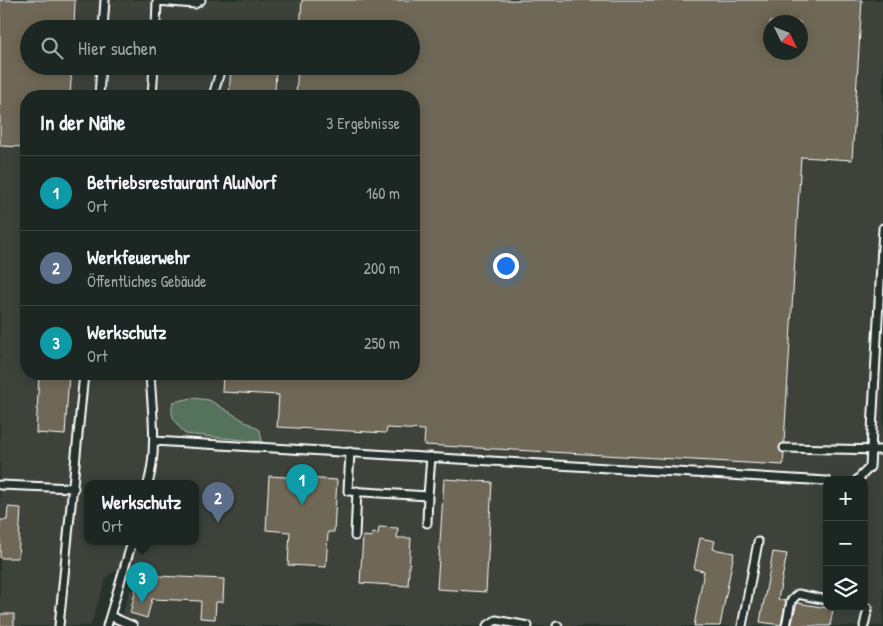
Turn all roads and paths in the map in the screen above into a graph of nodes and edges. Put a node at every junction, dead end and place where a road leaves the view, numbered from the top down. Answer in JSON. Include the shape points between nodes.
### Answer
{"nodes":[{"id":1,"x":105,"y":0,"type":"edge"},
{"id":2,"x":201,"y":0,"type":"edge"},
{"id":3,"x":157,"y":1,"type":"edge"},
{"id":4,"x":104,"y":20,"type":"edge"},
{"id":5,"x":156,"y":20,"type":"edge"},
{"id":6,"x":100,"y":75,"type":"edge"},
{"id":7,"x":153,"y":75,"type":"edge"},
{"id":8,"x":219,"y":75,"type":"dead end"},
{"id":9,"x":99,"y":90,"type":"edge"},
{"id":10,"x":152,"y":90,"type":"edge"},
{"id":11,"x":215,"y":90,"type":"edge"},
{"id":12,"x":883,"y":228,"type":"edge"},
{"id":13,"x":83,"y":380,"type":"edge"},
{"id":14,"x":150,"y":380,"type":"edge"},
{"id":15,"x":154,"y":441,"type":"junction"},
{"id":16,"x":784,"y":448,"type":"dead end"},
{"id":17,"x":870,"y":450,"type":"junction"},
{"id":18,"x":883,"y":450,"type":"edge"},
{"id":19,"x":350,"y":452,"type":"junction"},
{"id":20,"x":431,"y":457,"type":"junction"},
{"id":21,"x":862,"y":476,"type":"edge"},
{"id":22,"x":149,"y":480,"type":"edge"},
{"id":23,"x":823,"y":481,"type":"edge"},
{"id":24,"x":0,"y":485,"type":"edge"},
{"id":25,"x":74,"y":488,"type":"junction"},
{"id":26,"x":357,"y":492,"type":"junction"},
{"id":27,"x":428,"y":496,"type":"junction"},
{"id":28,"x":427,"y":523,"type":"dead end"},
{"id":29,"x":355,"y":536,"type":"dead end"},
{"id":30,"x":758,"y":542,"type":"dead end"},
{"id":31,"x":131,"y":545,"type":"edge"},
{"id":32,"x":823,"y":599,"type":"edge"},
{"id":33,"x":867,"y":611,"type":"edge"},
{"id":34,"x":110,"y":616,"type":"junction"},
{"id":35,"x":525,"y":623,"type":"edge"},
{"id":36,"x":59,"y":626,"type":"edge"},
{"id":37,"x":107,"y":626,"type":"edge"},
{"id":38,"x":133,"y":626,"type":"edge"},
{"id":39,"x":487,"y":626,"type":"edge"},
{"id":40,"x":742,"y":626,"type":"edge"},
{"id":41,"x":786,"y":626,"type":"edge"},
{"id":42,"x":864,"y":626,"type":"edge"}],
"edges":[{"from":1,"to":4,"type":"lane"},
{"from":2,"to":3,"type":"lane","via":[[195,4]]},
{"from":3,"to":5,"type":"lane"},
{"from":6,"to":9,"type":"lane"},
{"from":7,"to":10,"type":"lane"},
{"from":8,"to":11,"type":"lane"},
{"from":12,"to":17,"type":"lane"},
{"from":13,"to":25,"type":"lane"},
{"from":14,"to":15,"type":"lane"},
{"from":15,"to":19,"type":"lane"},
{"from":15,"to":22,"type":"lane"},
{"from":16,"to":17,"type":"lane"},
{"from":17,"to":18,"type":"lane"},
{"from":17,"to":21,"type":"lane","via":[[870,468]]},
{"from":19,"to":20,"type":"lane"},
{"from":19,"to":26,"type":"lane","via":[[348,491]]},
{"from":20,"to":23,"type":"lane"},
{"from":20,"to":27,"type":"lane"},
{"from":24,"to":25,"type":"lane"},
{"from":25,"to":36,"type":"lane"},
{"from":26,"to":27,"type":"lane"},
{"from":26,"to":29,"type":"lane"},
{"from":27,"to":28,"type":"lane"},
{"from":30,"to":40,"type":"lane"},
{"from":31,"to":34,"type":"lane"},
{"from":32,"to":41,"type":"lane","via":[[798,594],[791,601]]},
{"from":33,"to":42,"type":"lane"},
{"from":34,"to":37,"type":"lane"},
{"from":34,"to":38,"type":"lane"},
{"from":35,"to":39,"type":"lane","via":[[496,620]]}]}
